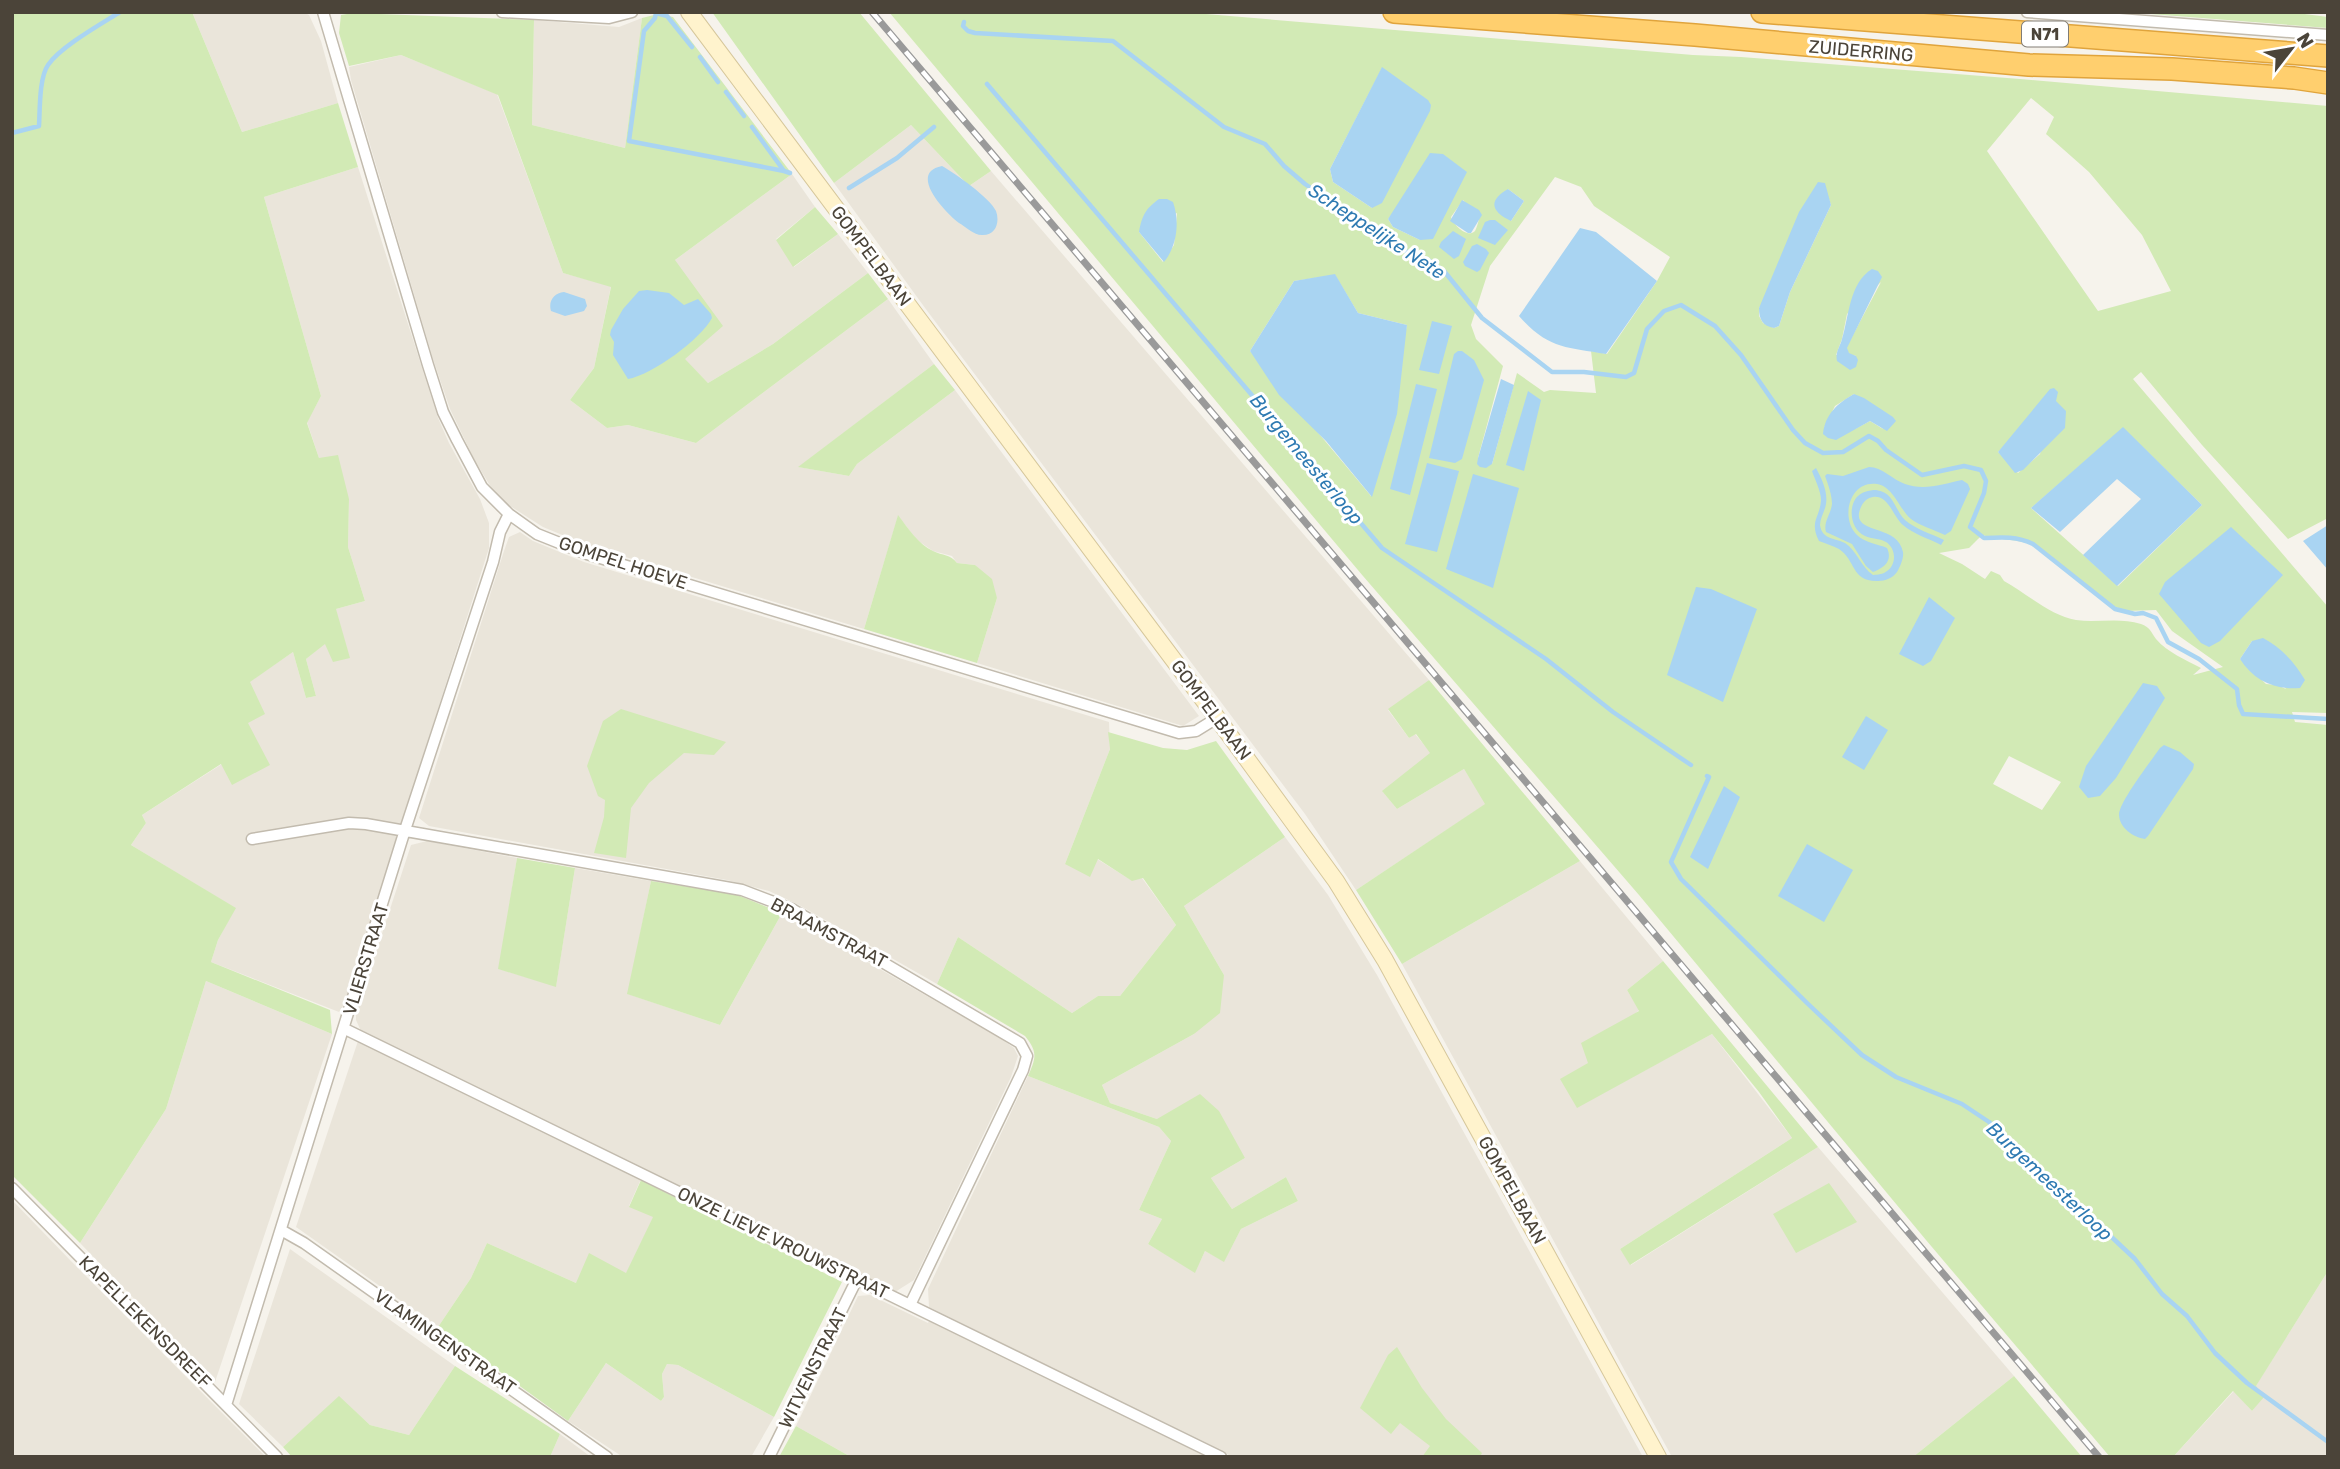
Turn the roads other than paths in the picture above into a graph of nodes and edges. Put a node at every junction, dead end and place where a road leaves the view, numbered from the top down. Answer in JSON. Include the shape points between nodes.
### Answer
{"nodes":[{"id":1,"x":323,"y":12,"type":"edge"},
{"id":2,"x":502,"y":12,"type":"edge"},
{"id":3,"x":632,"y":12,"type":"edge"},
{"id":4,"x":689,"y":12,"type":"edge"},
{"id":5,"x":1394,"y":12,"type":"edge"},
{"id":6,"x":1762,"y":12,"type":"edge"},
{"id":7,"x":2027,"y":12,"type":"edge"},
{"id":8,"x":2328,"y":35,"type":"edge"},
{"id":9,"x":2328,"y":56,"type":"edge"},
{"id":10,"x":2328,"y":83,"type":"edge"},
{"id":11,"x":509,"y":514,"type":"junction"},
{"id":12,"x":1217,"y":718,"type":"junction"},
{"id":13,"x":405,"y":830,"type":"junction"},
{"id":14,"x":252,"y":839,"type":"dead end"},
{"id":15,"x":345,"y":1029,"type":"junction"},
{"id":16,"x":12,"y":1188,"type":"edge"},
{"id":17,"x":281,"y":1230,"type":"junction"},
{"id":18,"x":857,"y":1279,"type":"junction"},
{"id":19,"x":910,"y":1305,"type":"junction"},
{"id":20,"x":226,"y":1405,"type":"junction"},
{"id":21,"x":277,"y":1457,"type":"edge"},
{"id":22,"x":607,"y":1457,"type":"edge"},
{"id":23,"x":769,"y":1457,"type":"edge"},
{"id":24,"x":1221,"y":1457,"type":"edge"},
{"id":25,"x":1658,"y":1457,"type":"edge"}],
"edges":[{"from":1,"to":11,"type":"street","name":"GOMPEL HOEVE","via":[[443,412],[482,487]]},
{"from":2,"to":3,"type":"street","via":[[609,18]]},
{"from":4,"to":12,"type":"street","name":"GOMPELBAAN"},
{"from":5,"to":10,"type":"highway","name":"ZUIDERRING","number":"N71","via":[[2029,65],[2172,69]]},
{"from":6,"to":9,"type":"highway","name":"ZUIDERRING","number":"N71"},
{"from":7,"to":8,"type":"street"},
{"from":11,"to":12,"type":"street","name":"GOMPEL HOEVE","via":[[537,534],[587,554],[1179,733],[1196,731]]},
{"from":11,"to":13,"type":"street","name":"VLIERSTRAAT"},
{"from":12,"to":25,"type":"street","name":"GOMPELBAAN","via":[[1336,881],[1385,960]]},
{"from":13,"to":14,"type":"street","name":"BRAAMSTRAAT","via":[[349,823]]},
{"from":13,"to":15,"type":"street","name":"VLIERSTRAAT"},
{"from":13,"to":19,"type":"street","name":"BRAAMSTRAAT","via":[[742,890],[792,909],[1020,1043],[1027,1056],[1023,1070]]},
{"from":15,"to":17,"type":"street","name":"VLIERSTRAAT"},
{"from":15,"to":18,"type":"street","name":"ONZE LIEVE VROUWSTRAAT"},
{"from":16,"to":20,"type":"street","name":"KAPELLEKENSDREEF"},
{"from":17,"to":20,"type":"street","name":"VLIERSTRAAT"},
{"from":17,"to":22,"type":"street","name":"VLAMINGENSTRAAT"},
{"from":18,"to":19,"type":"street","name":"ONZE LIEVE VROUWSTRAAT"},
{"from":18,"to":23,"type":"street","name":"WITVENSTRAAT"},
{"from":19,"to":24,"type":"street","name":"ONZE LIEVE VROUWSTRAAT"},
{"from":20,"to":21,"type":"street","name":"KAPELLEKENSDREEF"}]}
